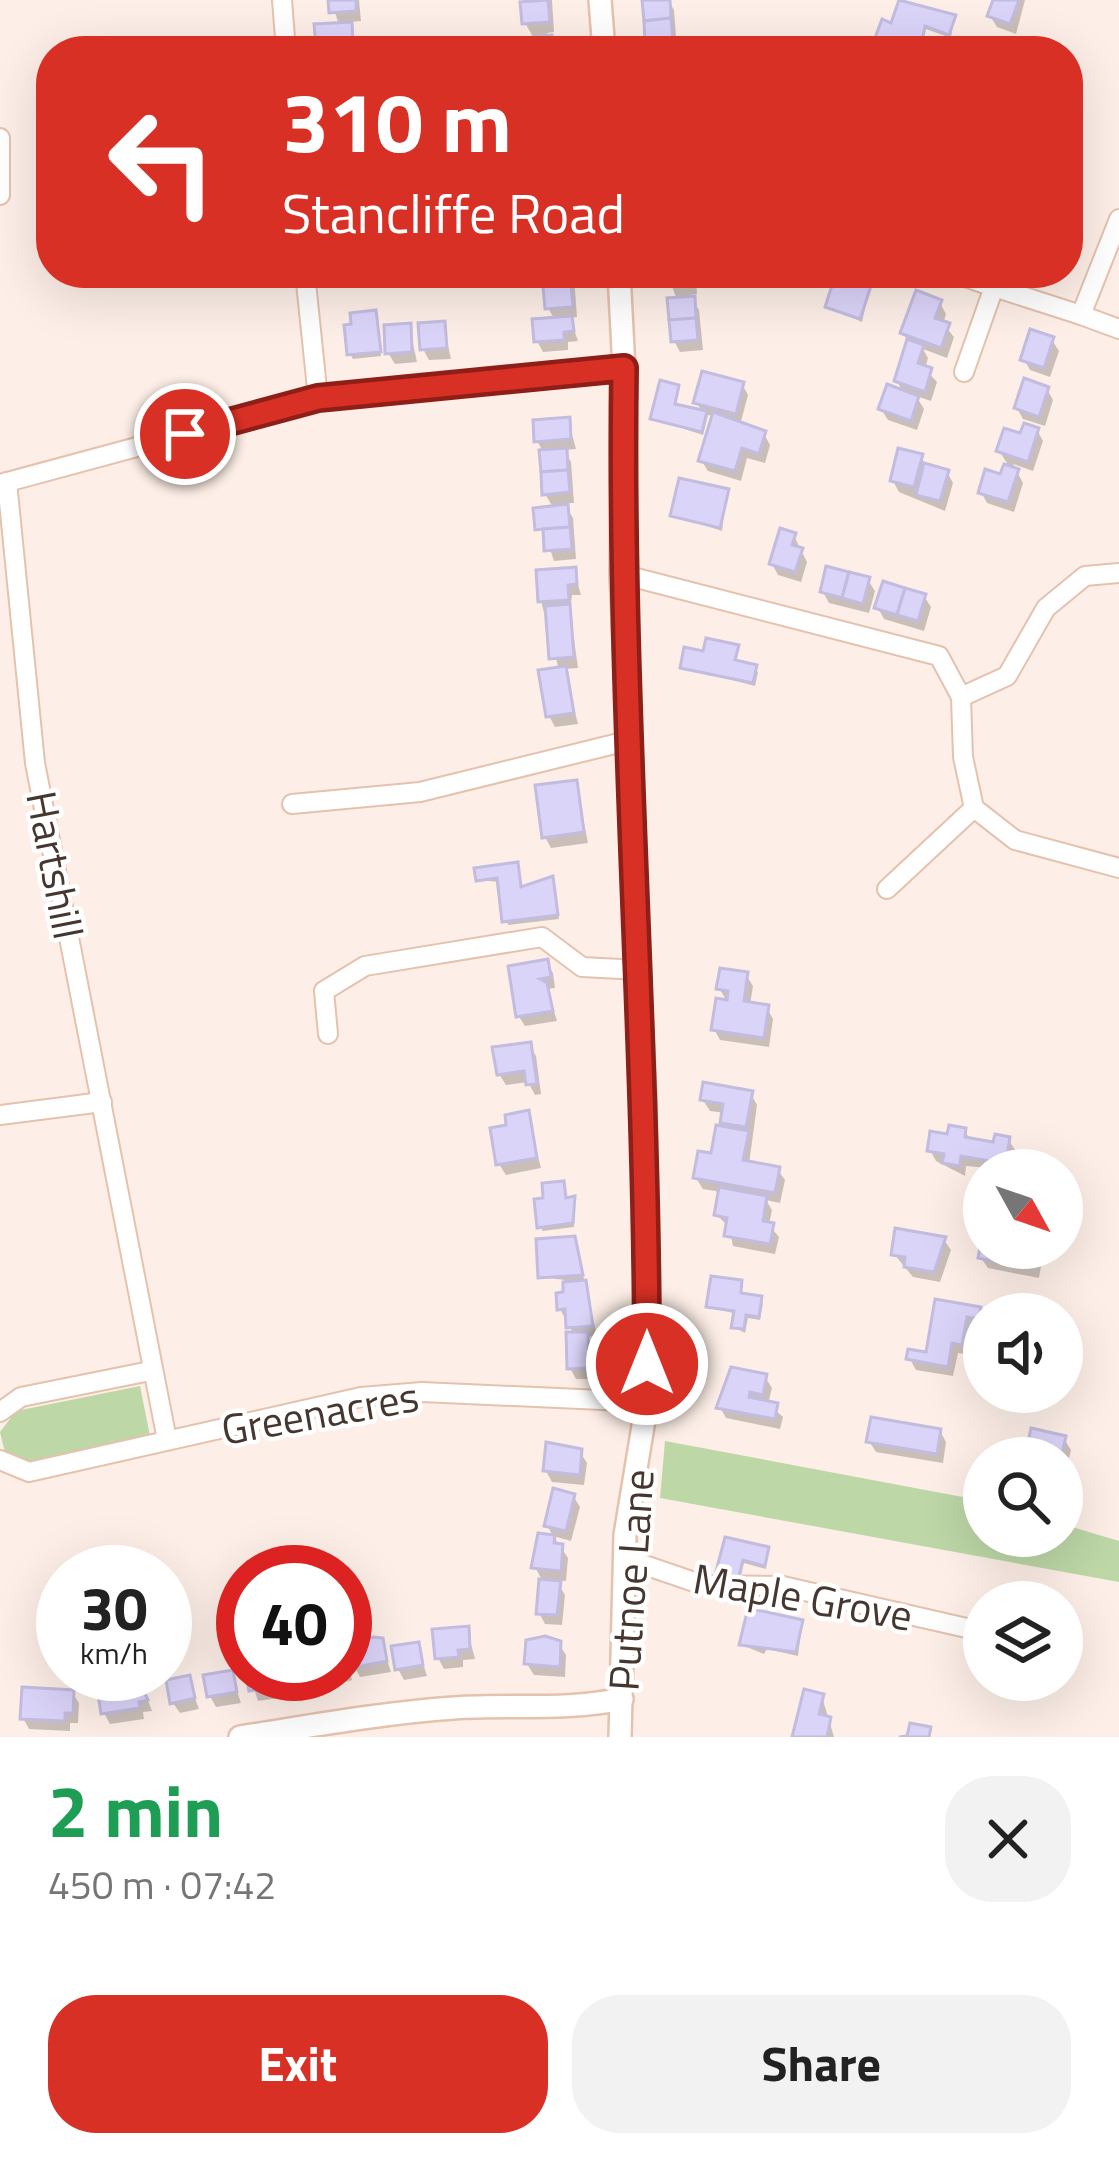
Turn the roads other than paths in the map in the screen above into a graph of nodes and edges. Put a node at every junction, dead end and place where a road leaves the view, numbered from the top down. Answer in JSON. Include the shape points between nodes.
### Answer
{"nodes":[{"id":1,"x":282,"y":0,"type":"edge"},
{"id":2,"x":600,"y":0,"type":"edge"},
{"id":3,"x":285,"y":36,"type":"edge"},
{"id":4,"x":603,"y":36,"type":"edge"},
{"id":5,"x":0,"y":138,"type":"edge"},
{"id":6,"x":0,"y":195,"type":"edge"},
{"id":7,"x":1119,"y":219,"type":"edge"},
{"id":8,"x":306,"y":288,"type":"edge"},
{"id":9,"x":620,"y":288,"type":"edge"},
{"id":10,"x":994,"y":288,"type":"edge"},
{"id":11,"x":997,"y":288,"type":"edge"},
{"id":12,"x":1081,"y":315,"type":"junction"},
{"id":13,"x":1119,"y":329,"type":"edge"},
{"id":14,"x":624,"y":368,"type":"junction"},
{"id":15,"x":964,"y":371,"type":"dead end"},
{"id":16,"x":318,"y":398,"type":"junction"},
{"id":17,"x":3,"y":483,"type":"edge"},
{"id":18,"x":1119,"y":572,"type":"edge"},
{"id":19,"x":621,"y":574,"type":"junction"},
{"id":20,"x":961,"y":697,"type":"junction"},
{"id":21,"x":631,"y":740,"type":"junction"},
{"id":22,"x":292,"y":804,"type":"dead end"},
{"id":23,"x":974,"y":808,"type":"junction"},
{"id":24,"x":1119,"y":868,"type":"edge"},
{"id":25,"x":887,"y":889,"type":"dead end"},
{"id":26,"x":640,"y":970,"type":"junction"},
{"id":27,"x":328,"y":1034,"type":"dead end"},
{"id":28,"x":102,"y":1102,"type":"junction"},
{"id":29,"x":0,"y":1115,"type":"edge"},
{"id":30,"x":150,"y":1371,"type":"junction"},
{"id":31,"x":647,"y":1402,"type":"junction"},
{"id":32,"x":0,"y":1412,"type":"edge"},
{"id":33,"x":167,"y":1440,"type":"junction"},
{"id":34,"x":0,"y":1460,"type":"edge"},
{"id":35,"x":624,"y":1558,"type":"junction"},
{"id":36,"x":963,"y":1627,"type":"edge"},
{"id":37,"x":622,"y":1699,"type":"junction"},
{"id":38,"x":276,"y":1734,"type":"edge"},
{"id":39,"x":240,"y":1737,"type":"edge"},
{"id":40,"x":620,"y":1737,"type":"edge"}],
"edges":[{"from":1,"to":3,"type":"street"},
{"from":2,"to":4,"type":"street"},
{"from":5,"to":6,"type":"street"},
{"from":7,"to":12,"type":"street"},
{"from":8,"to":16,"type":"street"},
{"from":9,"to":14,"type":"street","name":"Putnoe Lane"},
{"from":10,"to":15,"type":"street"},
{"from":11,"to":12,"type":"street"},
{"from":12,"to":13,"type":"street"},
{"from":14,"to":16,"type":"street"},
{"from":14,"to":19,"type":"street","name":"Putnoe Lane"},
{"from":16,"to":17,"type":"street"},
{"from":17,"to":28,"type":"street","name":"Hartshill","via":[[35,763]]},
{"from":18,"to":20,"type":"street","via":[[1085,576],[1046,608],[1007,676]]},
{"from":19,"to":20,"type":"street","via":[[939,656]]},
{"from":19,"to":21,"type":"street","name":"Putnoe Lane"},
{"from":20,"to":23,"type":"street","via":[[962,758]]},
{"from":21,"to":22,"type":"street","via":[[420,792]]},
{"from":21,"to":26,"type":"street","name":"Putnoe Lane"},
{"from":23,"to":24,"type":"street","via":[[1015,840]]},
{"from":23,"to":25,"type":"street"},
{"from":26,"to":27,"type":"street","via":[[582,967],[542,937],[364,966],[324,992]]},
{"from":26,"to":31,"type":"street","name":"Putnoe Lane"},
{"from":28,"to":29,"type":"street"},
{"from":28,"to":30,"type":"street","name":"Hartshill"},
{"from":30,"to":32,"type":"street","via":[[21,1397]]},
{"from":30,"to":33,"type":"street","name":"Hartshill"},
{"from":31,"to":33,"type":"street","name":"Greenacres","via":[[422,1392],[361,1397]]},
{"from":31,"to":35,"type":"street","name":"Putnoe Lane"},
{"from":33,"to":34,"type":"street","name":"Greenacres","via":[[29,1472]]},
{"from":35,"to":36,"type":"street","name":"Maple Grove","via":[[703,1585],[783,1586]]},
{"from":35,"to":37,"type":"street","name":"Putnoe Lane"},
{"from":37,"to":38,"type":"street","via":[[573,1710],[391,1712]]},
{"from":37,"to":40,"type":"street","name":"Putnoe Lane"},
{"from":38,"to":39,"type":"street"}]}
